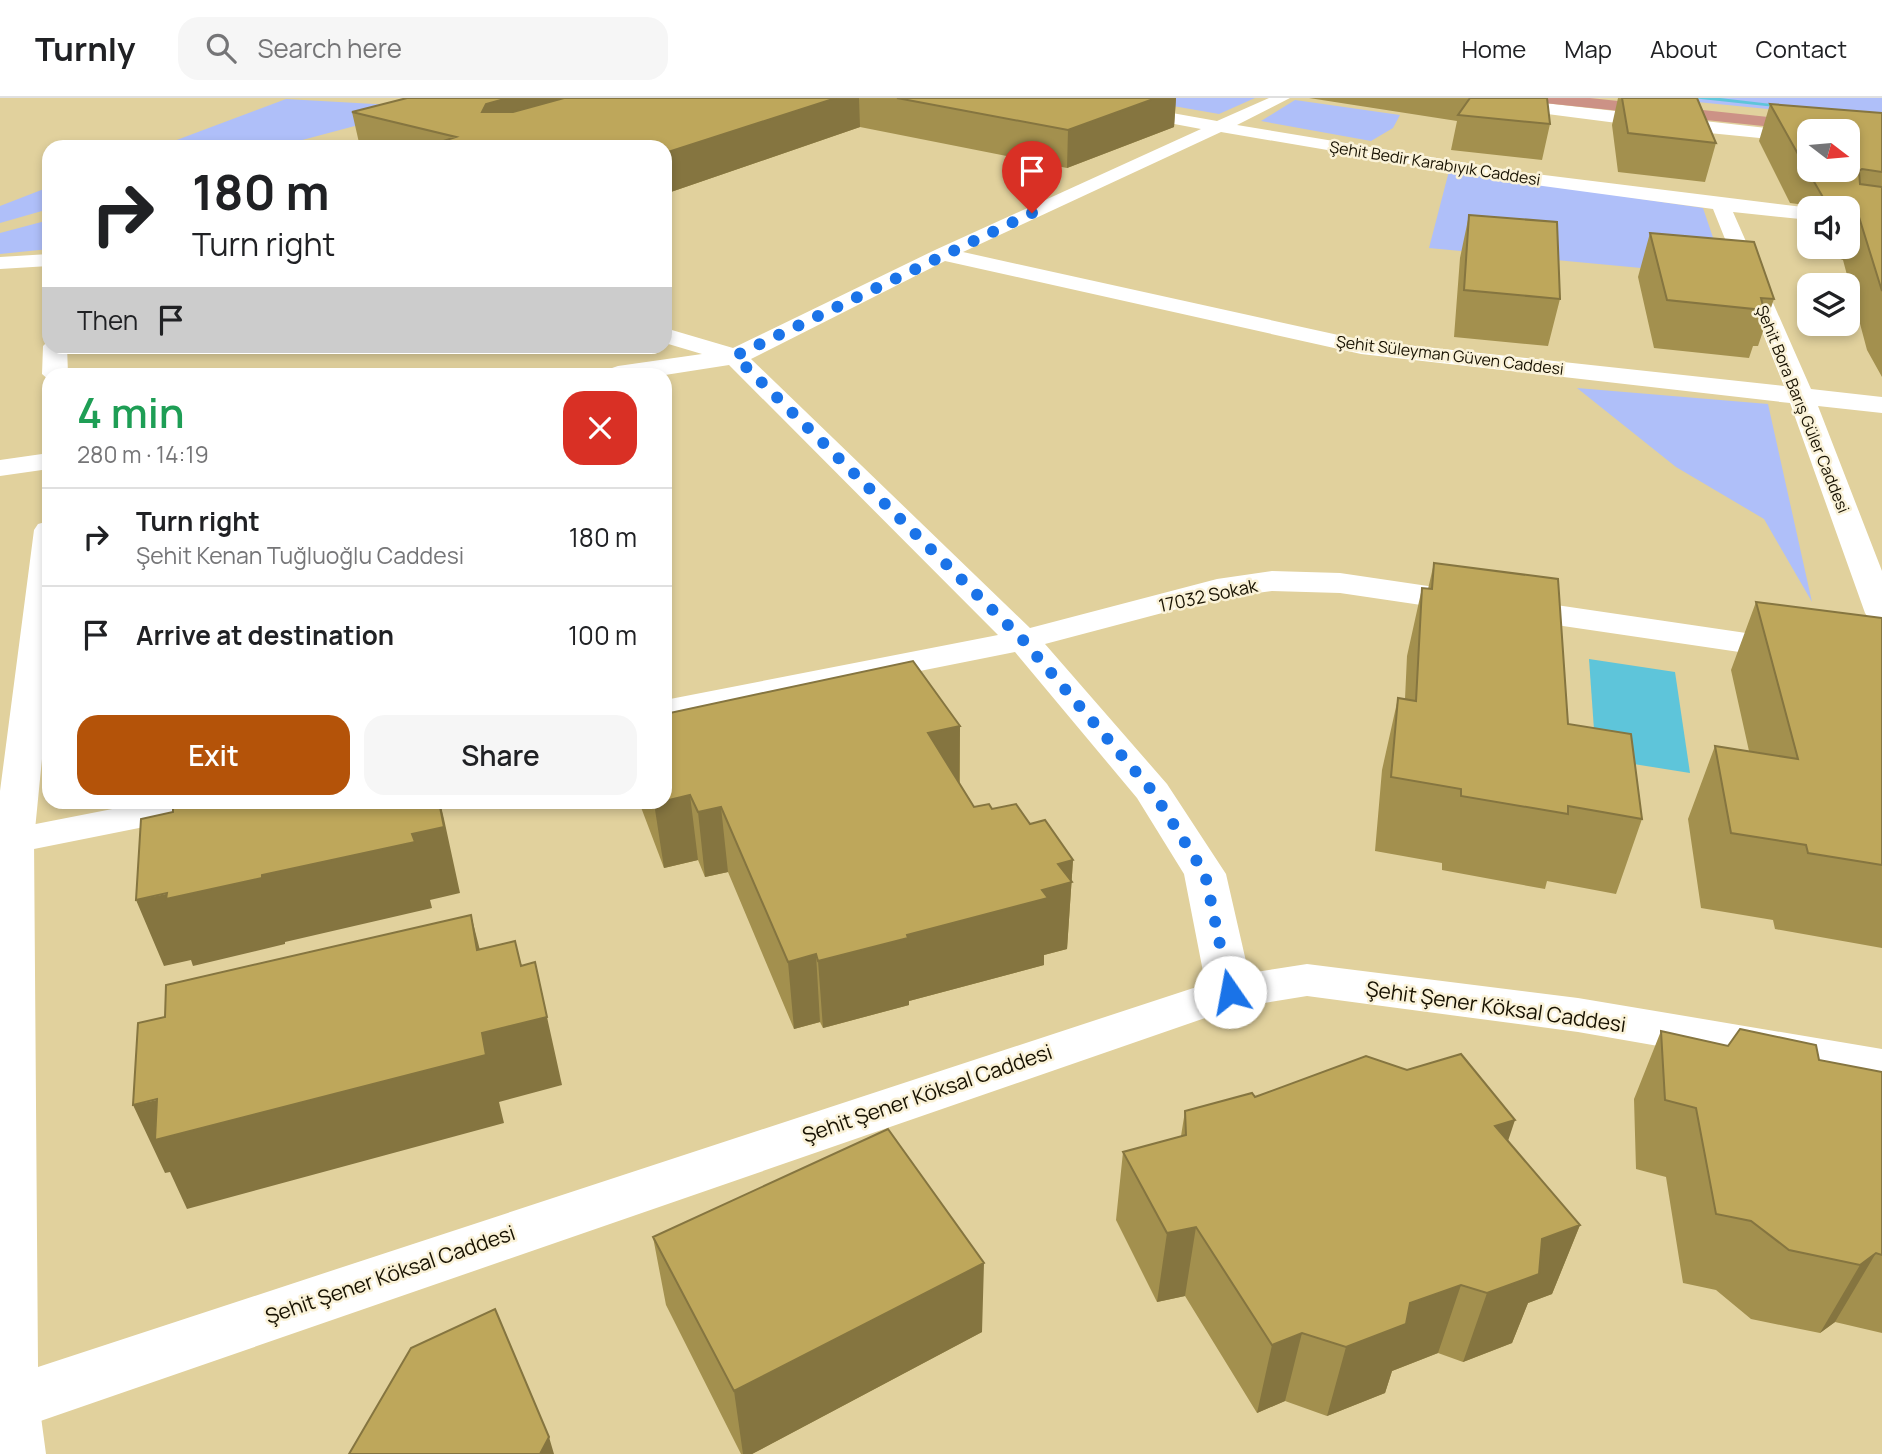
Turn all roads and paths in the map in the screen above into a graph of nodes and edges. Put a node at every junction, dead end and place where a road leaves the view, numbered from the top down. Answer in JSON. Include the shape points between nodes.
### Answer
{"nodes":[{"id":1,"x":1062,"y":98,"type":"edge"},
{"id":2,"x":1282,"y":98,"type":"edge"},
{"id":3,"x":1462,"y":98,"type":"edge"},
{"id":4,"x":1544,"y":98,"type":"edge"},
{"id":5,"x":1635,"y":98,"type":"edge"},
{"id":6,"x":1882,"y":122,"type":"edge"},
{"id":7,"x":1218,"y":127,"type":"junction"},
{"id":8,"x":1882,"y":134,"type":"edge"},
{"id":9,"x":1797,"y":137,"type":"edge"},
{"id":10,"x":1860,"y":142,"type":"edge"},
{"id":11,"x":1882,"y":144,"type":"edge"},
{"id":12,"x":1721,"y":206,"type":"junction"},
{"id":13,"x":1797,"y":213,"type":"edge"},
{"id":14,"x":942,"y":254,"type":"junction"},
{"id":15,"x":42,"y":260,"type":"edge"},
{"id":16,"x":0,"y":263,"type":"edge"},
{"id":17,"x":672,"y":337,"type":"edge"},
{"id":18,"x":735,"y":356,"type":"junction"},
{"id":19,"x":657,"y":368,"type":"edge"},
{"id":20,"x":1801,"y":396,"type":"junction"},
{"id":21,"x":1882,"y":405,"type":"edge"},
{"id":22,"x":42,"y":462,"type":"edge"},
{"id":23,"x":0,"y":468,"type":"edge"},
{"id":24,"x":42,"y":592,"type":"edge"},
{"id":25,"x":1882,"y":613,"type":"edge"},
{"id":26,"x":1023,"y":640,"type":"junction"},
{"id":27,"x":1882,"y":663,"type":"edge"},
{"id":28,"x":672,"y":710,"type":"edge"},
{"id":29,"x":173,"y":809,"type":"edge"},
{"id":30,"x":14,"y":840,"type":"junction"},
{"id":31,"x":1230,"y":992,"type":"junction"},
{"id":32,"x":1882,"y":1067,"type":"edge"},
{"id":33,"x":6,"y":1145,"type":"edge"},
{"id":34,"x":8,"y":1421,"type":"edge"}],
"edges":[{"from":1,"to":7,"type":"street","name":"Şehit Bedir Karabıyık Caddesi"},
{"from":2,"to":7,"type":"street"},
{"from":3,"to":9,"type":"street"},
{"from":4,"to":8,"type":"highway"},
{"from":5,"to":6,"type":"highway"},
{"from":7,"to":12,"type":"street","name":"Şehit Bedir Karabıyık Caddesi","via":[[1408,161]]},
{"from":7,"to":14,"type":"street"},
{"from":10,"to":11,"type":"street"},
{"from":12,"to":13,"type":"street","name":"Şehit Bedir Karabıyık Caddesi"},
{"from":12,"to":20,"type":"street","name":"Şehit Bora Barış Güler Caddesi"},
{"from":14,"to":18,"type":"street"},
{"from":14,"to":20,"type":"street","name":"Şehit Süleyman Güven Caddesi","via":[[1362,346]]},
{"from":15,"to":16,"type":"street"},
{"from":17,"to":18,"type":"street"},
{"from":18,"to":19,"type":"street"},
{"from":18,"to":26,"type":"street"},
{"from":20,"to":21,"type":"street","name":"Şehit Süleyman Güven Caddesi"},
{"from":20,"to":25,"type":"street","name":"Şehit Bora Barış Güler Caddesi"},
{"from":22,"to":23,"type":"street"},
{"from":24,"to":30,"type":"street"},
{"from":26,"to":27,"type":"street","name":"17032 Sokak","via":[[1217,589],[1307,581]]},
{"from":26,"to":28,"type":"street","name":"17032 Sokak"},
{"from":26,"to":31,"type":"street","via":[[1153,792],[1205,874]]},
{"from":29,"to":30,"type":"street"},
{"from":30,"to":33,"type":"street"},
{"from":31,"to":32,"type":"street","name":"Şehit Şener Köksal Caddesi","via":[[1307,981],[1423,994],[1578,1015]]},
{"from":31,"to":34,"type":"street","name":"Şehit Şener Köksal Caddesi"},
{"from":33,"to":34,"type":"street"}]}
